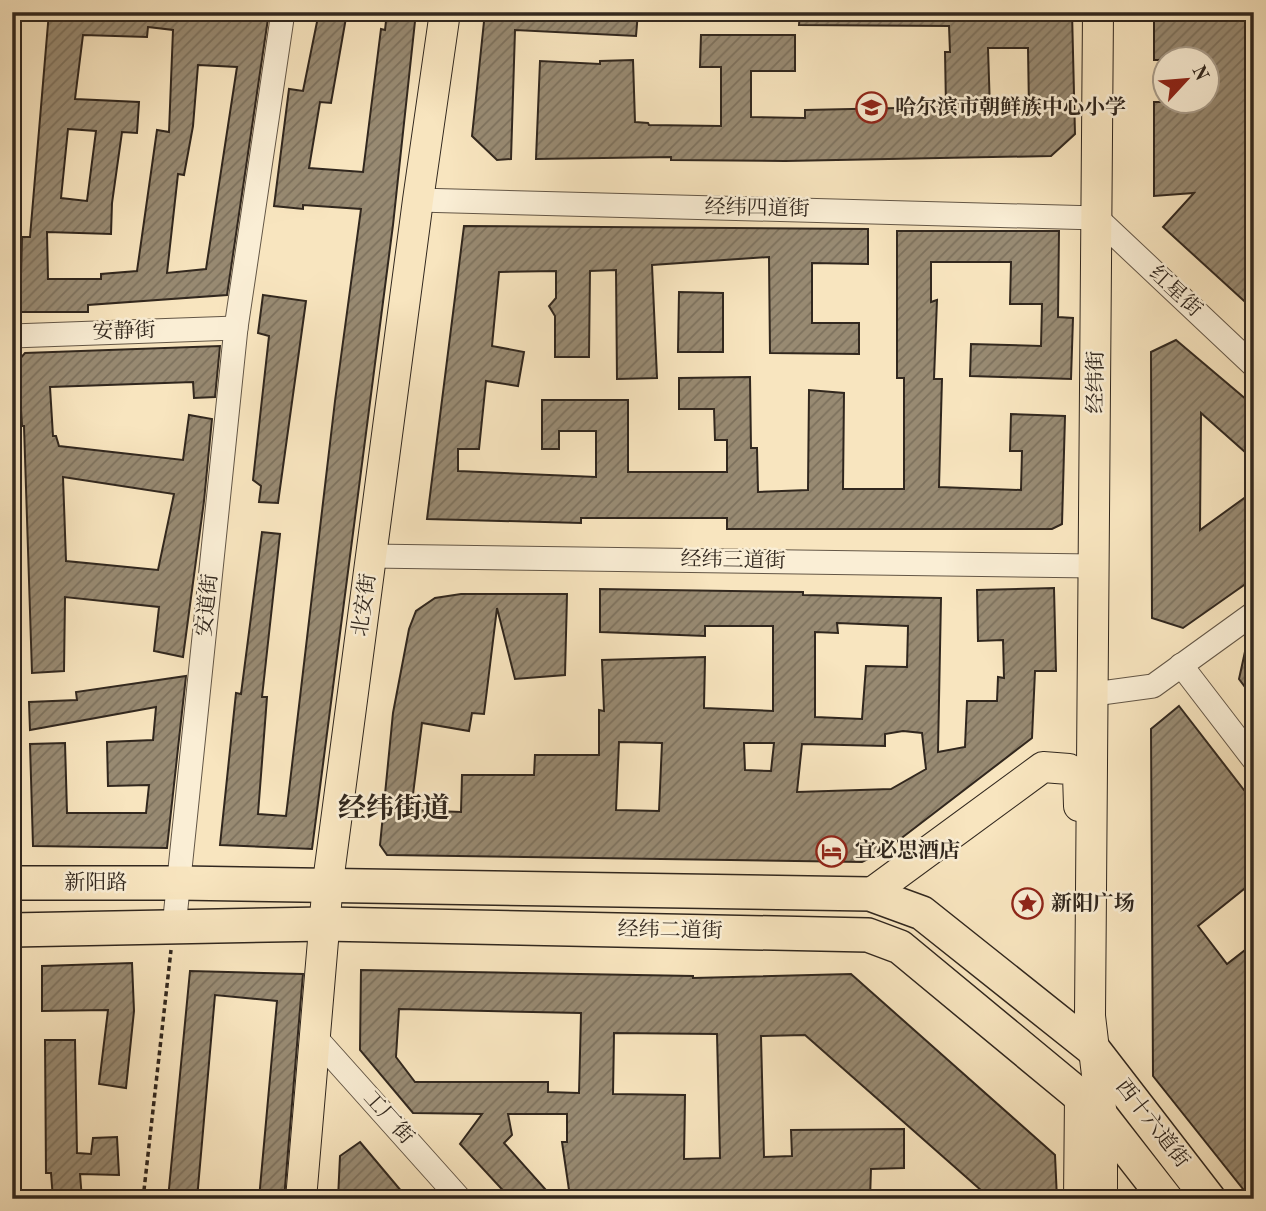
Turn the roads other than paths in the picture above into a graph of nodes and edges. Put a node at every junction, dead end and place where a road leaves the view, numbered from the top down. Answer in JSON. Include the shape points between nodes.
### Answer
{"nodes":[{"id":1,"x":283,"y":12,"type":"edge"},
{"id":2,"x":445,"y":12,"type":"edge"},
{"id":3,"x":1098,"y":12,"type":"edge"},
{"id":4,"x":418,"y":200,"type":"junction"},
{"id":5,"x":1097,"y":218,"type":"junction"},
{"id":6,"x":236,"y":328,"type":"junction"},
{"id":7,"x":12,"y":336,"type":"edge"},
{"id":8,"x":1254,"y":366,"type":"edge"},
{"id":9,"x":371,"y":556,"type":"junction"},
{"id":10,"x":1094,"y":566,"type":"junction"},
{"id":11,"x":1254,"y":612,"type":"edge"},
{"id":12,"x":1181,"y":666,"type":"junction"},
{"id":13,"x":1094,"y":694,"type":"junction"},
{"id":14,"x":1254,"y":760,"type":"edge"},
{"id":15,"x":12,"y":883,"type":"edge"},
{"id":16,"x":180,"y":883,"type":"junction"},
{"id":17,"x":328,"y":885,"type":"junction"},
{"id":18,"x":870,"y":894,"type":"junction"},
{"id":19,"x":325,"y":924,"type":"junction"},
{"id":20,"x":174,"y":927,"type":"junction"},
{"id":21,"x":12,"y":930,"type":"edge"},
{"id":22,"x":1090,"y":1016,"type":"junction"},
{"id":23,"x":316,"y":1038,"type":"junction"},
{"id":24,"x":1094,"y":1050,"type":"junction"},
{"id":25,"x":1091,"y":1107,"type":"junction"},
{"id":26,"x":301,"y":1199,"type":"edge"},
{"id":27,"x":460,"y":1199,"type":"edge"},
{"id":28,"x":1079,"y":1199,"type":"edge"},
{"id":29,"x":1102,"y":1199,"type":"edge"},
{"id":30,"x":1166,"y":1199,"type":"edge"},
{"id":31,"x":1209,"y":1199,"type":"edge"}],
"edges":[{"from":1,"to":6,"type":"street","name":"安道街"},
{"from":2,"to":4,"type":"main road","name":"北安街"},
{"from":3,"to":5,"type":"main road","name":"经纬街"},
{"from":4,"to":5,"type":"street","name":"经纬四道街"},
{"from":4,"to":9,"type":"main road","name":"北安街"},
{"from":5,"to":8,"type":"street","name":"红星街"},
{"from":5,"to":10,"type":"main road","name":"经纬街"},
{"from":6,"to":7,"type":"street","name":"安静街"},
{"from":6,"to":16,"type":"street","name":"安道街"},
{"from":9,"to":10,"type":"street","name":"经纬三道街"},
{"from":9,"to":17,"type":"main road","name":"北安街"},
{"from":10,"to":13,"type":"main road","name":"经纬街"},
{"from":11,"to":12,"type":"street"},
{"from":12,"to":13,"type":"street","via":[[1153,686]]},
{"from":12,"to":14,"type":"street"},
{"from":13,"to":22,"type":"main road","name":"经纬街"},
{"from":15,"to":16,"type":"highway","name":"新阳路"},
{"from":16,"to":17,"type":"highway","name":"经纬二道街"},
{"from":16,"to":20,"type":"street","name":"安道街"},
{"from":17,"to":18,"type":"highway","name":"经纬二道街"},
{"from":17,"to":19,"type":"main road","name":"北安街"},
{"from":18,"to":22,"type":"main road","via":[[1044,767],[1069,769],[1078,775],[1079,1000]]},
{"from":18,"to":24,"type":"highway","name":"经纬二道街","via":[[922,913]]},
{"from":19,"to":20,"type":"highway","name":"经纬二道街"},
{"from":19,"to":23,"type":"main road","name":"北安街"},
{"from":19,"to":25,"type":"highway","name":"经纬二道街","via":[[868,935],[900,947]]},
{"from":20,"to":21,"type":"highway"},
{"from":22,"to":24,"type":"main road"},
{"from":23,"to":26,"type":"main road","name":"北安街"},
{"from":23,"to":27,"type":"street","name":"工厂街"},
{"from":24,"to":25,"type":"main road"},
{"from":24,"to":31,"type":"highway","name":"西十六道街"},
{"from":25,"to":28,"type":"main road"},
{"from":25,"to":29,"type":"main road"},
{"from":25,"to":30,"type":"highway","name":"西十六道街"}]}
